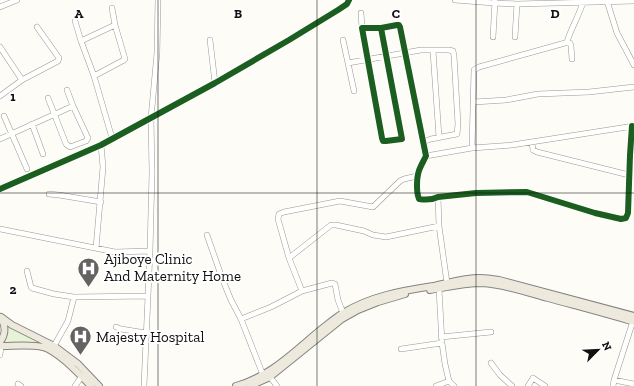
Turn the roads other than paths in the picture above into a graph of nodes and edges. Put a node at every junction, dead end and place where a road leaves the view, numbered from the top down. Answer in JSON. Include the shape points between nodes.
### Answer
{"nodes":[{"id":1,"x":17,"y":0,"type":"edge"},
{"id":2,"x":158,"y":0,"type":"edge"},
{"id":3,"x":349,"y":0,"type":"edge"},
{"id":4,"x":455,"y":0,"type":"edge"},
{"id":5,"x":607,"y":1,"type":"edge"},
{"id":6,"x":620,"y":1,"type":"edge"},
{"id":7,"x":495,"y":2,"type":"edge"},
{"id":8,"x":583,"y":2,"type":"junction"},
{"id":9,"x":634,"y":2,"type":"edge"},
{"id":10,"x":1,"y":4,"type":"edge"},
{"id":11,"x":517,"y":4,"type":"junction"},
{"id":12,"x":112,"y":8,"type":"dead end"},
{"id":13,"x":361,"y":13,"type":"dead end"},
{"id":14,"x":75,"y":20,"type":"dead end"},
{"id":15,"x":115,"y":25,"type":"junction"},
{"id":16,"x":37,"y":27,"type":"dead end"},
{"id":17,"x":362,"y":28,"type":"junction"},
{"id":18,"x":381,"y":28,"type":"junction"},
{"id":19,"x":493,"y":37,"type":"dead end"},
{"id":20,"x":515,"y":37,"type":"dead end"},
{"id":21,"x":81,"y":40,"type":"junction"},
{"id":22,"x":210,"y":40,"type":"dead end"},
{"id":23,"x":343,"y":40,"type":"dead end"},
{"id":24,"x":567,"y":42,"type":"junction"},
{"id":25,"x":0,"y":47,"type":"edge"},
{"id":26,"x":433,"y":51,"type":"junction"},
{"id":27,"x":2,"y":54,"type":"edge"},
{"id":28,"x":404,"y":54,"type":"junction"},
{"id":29,"x":386,"y":57,"type":"junction"},
{"id":30,"x":572,"y":59,"type":"dead end"},
{"id":31,"x":368,"y":60,"type":"junction"},
{"id":32,"x":348,"y":63,"type":"junction"},
{"id":33,"x":634,"y":65,"type":"edge"},
{"id":34,"x":94,"y":76,"type":"junction"},
{"id":35,"x":22,"y":80,"type":"junction"},
{"id":36,"x":215,"y":84,"type":"junction"},
{"id":37,"x":634,"y":87,"type":"edge"},
{"id":38,"x":67,"y":90,"type":"dead end"},
{"id":39,"x":354,"y":91,"type":"dead end"},
{"id":40,"x":0,"y":96,"type":"edge"},
{"id":41,"x":48,"y":98,"type":"dead end"},
{"id":42,"x":474,"y":102,"type":"junction"},
{"id":43,"x":73,"y":106,"type":"junction"},
{"id":44,"x":54,"y":114,"type":"junction"},
{"id":45,"x":4,"y":116,"type":"dead end"},
{"id":46,"x":150,"y":118,"type":"junction"},
{"id":47,"x":32,"y":124,"type":"junction"},
{"id":48,"x":633,"y":126,"type":"edge"},
{"id":49,"x":12,"y":134,"type":"junction"},
{"id":50,"x":439,"y":137,"type":"junction"},
{"id":51,"x":112,"y":138,"type":"junction"},
{"id":52,"x":0,"y":139,"type":"edge"},
{"id":53,"x":423,"y":142,"type":"junction"},
{"id":54,"x":532,"y":142,"type":"junction"},
{"id":55,"x":101,"y":145,"type":"junction"},
{"id":56,"x":472,"y":148,"type":"junction"},
{"id":57,"x":43,"y":154,"type":"dead end"},
{"id":58,"x":426,"y":156,"type":"junction"},
{"id":59,"x":632,"y":156,"type":"edge"},
{"id":60,"x":27,"y":170,"type":"dead end"},
{"id":61,"x":629,"y":175,"type":"junction"},
{"id":62,"x":417,"y":176,"type":"junction"},
{"id":63,"x":0,"y":189,"type":"edge"},
{"id":64,"x":49,"y":194,"type":"dead end"},
{"id":65,"x":438,"y":197,"type":"junction"},
{"id":66,"x":100,"y":202,"type":"junction"},
{"id":67,"x":439,"y":226,"type":"junction"},
{"id":68,"x":0,"y":229,"type":"edge"},
{"id":69,"x":207,"y":235,"type":"dead end"},
{"id":70,"x":96,"y":248,"type":"junction"},
{"id":71,"x":150,"y":251,"type":"junction"},
{"id":72,"x":289,"y":258,"type":"junction"},
{"id":73,"x":28,"y":271,"type":"dead end"},
{"id":74,"x":447,"y":283,"type":"junction"},
{"id":75,"x":439,"y":289,"type":"junction"},
{"id":76,"x":302,"y":292,"type":"junction"},
{"id":77,"x":74,"y":296,"type":"junction"},
{"id":78,"x":148,"y":296,"type":"junction"},
{"id":79,"x":343,"y":313,"type":"junction"},
{"id":80,"x":0,"y":317,"type":"edge"},
{"id":81,"x":241,"y":319,"type":"junction"},
{"id":82,"x":634,"y":320,"type":"edge"},
{"id":83,"x":116,"y":327,"type":"dead end"},
{"id":84,"x":491,"y":332,"type":"dead end"},
{"id":85,"x":146,"y":333,"type":"junction"},
{"id":86,"x":441,"y":336,"type":"junction"},
{"id":87,"x":442,"y":343,"type":"junction"},
{"id":88,"x":0,"y":345,"type":"edge"},
{"id":89,"x":54,"y":346,"type":"junction"},
{"id":90,"x":303,"y":347,"type":"junction"},
{"id":91,"x":401,"y":349,"type":"dead end"},
{"id":92,"x":0,"y":355,"type":"edge"},
{"id":93,"x":491,"y":363,"type":"dead end"},
{"id":94,"x":82,"y":376,"type":"junction"},
{"id":95,"x":262,"y":376,"type":"junction"},
{"id":96,"x":270,"y":377,"type":"junction"},
{"id":97,"x":614,"y":380,"type":"junction"},
{"id":98,"x":449,"y":381,"type":"junction"},
{"id":99,"x":634,"y":384,"type":"edge"},
{"id":100,"x":75,"y":386,"type":"edge"},
{"id":101,"x":91,"y":386,"type":"edge"},
{"id":102,"x":99,"y":386,"type":"edge"},
{"id":103,"x":144,"y":386,"type":"edge"},
{"id":104,"x":236,"y":386,"type":"edge"},
{"id":105,"x":250,"y":386,"type":"edge"},
{"id":106,"x":277,"y":386,"type":"edge"},
{"id":107,"x":436,"y":386,"type":"edge"},
{"id":108,"x":454,"y":386,"type":"edge"},
{"id":109,"x":512,"y":386,"type":"edge"},
{"id":110,"x":528,"y":386,"type":"edge"},
{"id":111,"x":545,"y":386,"type":"edge"},
{"id":112,"x":613,"y":386,"type":"edge"}],
"edges":[{"from":1,"to":10,"type":"street"},
{"from":2,"to":46,"type":"street","via":[[157,53]]},
{"from":3,"to":36,"type":"street","via":[[289,40]]},
{"from":4,"to":7,"type":"street"},
{"from":5,"to":6,"type":"street"},
{"from":5,"to":8,"type":"street"},
{"from":5,"to":33,"type":"street","via":[[617,33]]},
{"from":6,"to":9,"type":"street"},
{"from":7,"to":11,"type":"street"},
{"from":7,"to":19,"type":"street"},
{"from":8,"to":11,"type":"street"},
{"from":8,"to":24,"type":"street"},
{"from":11,"to":20,"type":"street"},
{"from":12,"to":15,"type":"street"},
{"from":13,"to":17,"type":"street"},
{"from":14,"to":21,"type":"street"},
{"from":15,"to":21,"type":"street"},
{"from":15,"to":34,"type":"street","via":[[125,59]]},
{"from":16,"to":35,"type":"street","via":[[59,60]]},
{"from":17,"to":18,"type":"street"},
{"from":17,"to":31,"type":"street"},
{"from":18,"to":28,"type":"street","via":[[399,25]]},
{"from":18,"to":29,"type":"street"},
{"from":21,"to":34,"type":"street"},
{"from":22,"to":36,"type":"street"},
{"from":23,"to":32,"type":"street"},
{"from":24,"to":30,"type":"street","via":[[571,46]]},
{"from":24,"to":42,"type":"street","via":[[474,70]]},
{"from":25,"to":27,"type":"street"},
{"from":26,"to":28,"type":"street","via":[[421,50]]},
{"from":26,"to":50,"type":"street"},
{"from":26,"to":50,"type":"street","via":[[450,50],[454,56],[458,129],[456,134]]},
{"from":27,"to":35,"type":"street"},
{"from":28,"to":29,"type":"street"},
{"from":28,"to":53,"type":"street"},
{"from":29,"to":31,"type":"street"},
{"from":29,"to":31,"type":"street","via":[[402,139],[383,141]]},
{"from":31,"to":32,"type":"street"},
{"from":32,"to":39,"type":"street"},
{"from":34,"to":51,"type":"street"},
{"from":35,"to":40,"type":"street"},
{"from":36,"to":46,"type":"street"},
{"from":37,"to":42,"type":"street"},
{"from":38,"to":43,"type":"street"},
{"from":41,"to":44,"type":"street"},
{"from":42,"to":56,"type":"street"},
{"from":43,"to":44,"type":"street"},
{"from":43,"to":44,"type":"street","via":[[88,138],[86,141],[67,146]]},
{"from":44,"to":47,"type":"street"},
{"from":45,"to":49,"type":"street"},
{"from":46,"to":51,"type":"street"},
{"from":46,"to":71,"type":"street"},
{"from":47,"to":49,"type":"street"},
{"from":47,"to":57,"type":"street"},
{"from":48,"to":54,"type":"street"},
{"from":48,"to":59,"type":"street"},
{"from":49,"to":52,"type":"street"},
{"from":49,"to":60,"type":"street"},
{"from":50,"to":53,"type":"street"},
{"from":51,"to":55,"type":"street"},
{"from":53,"to":58,"type":"street"},
{"from":54,"to":56,"type":"street"},
{"from":54,"to":61,"type":"street","via":[[533,150],[537,152]]},
{"from":55,"to":63,"type":"street"},
{"from":55,"to":66,"type":"street","via":[[103,161]]},
{"from":56,"to":58,"type":"street"},
{"from":58,"to":62,"type":"street"},
{"from":59,"to":61,"type":"street"},
{"from":61,"to":65,"type":"street","via":[[628,213],[626,218],[621,219],[527,192]]},
{"from":62,"to":65,"type":"street","via":[[419,199]]},
{"from":62,"to":72,"type":"street","via":[[404,178],[373,206],[340,200],[279,214],[278,219]]},
{"from":64,"to":66,"type":"street"},
{"from":65,"to":67,"type":"street"},
{"from":66,"to":70,"type":"street"},
{"from":67,"to":72,"type":"street","via":[[386,237],[331,226]]},
{"from":67,"to":74,"type":"street"},
{"from":68,"to":70,"type":"street"},
{"from":69,"to":81,"type":"street","via":[[222,278]]},
{"from":70,"to":71,"type":"street","via":[[115,252]]},
{"from":71,"to":78,"type":"street"},
{"from":72,"to":76,"type":"street"},
{"from":73,"to":77,"type":"street","via":[[32,288]]},
{"from":74,"to":79,"type":"main road","via":[[383,296]]},
{"from":74,"to":82,"type":"main road","via":[[482,278],[499,280]]},
{"from":75,"to":82,"type":"main road","via":[[467,284],[495,284]]},
{"from":75,"to":86,"type":"street"},
{"from":75,"to":90,"type":"main road","via":[[408,294],[358,310]]},
{"from":76,"to":79,"type":"street","via":[[334,283]]},
{"from":76,"to":81,"type":"street"},
{"from":77,"to":78,"type":"street"},
{"from":77,"to":89,"type":"street","via":[[68,322]]},
{"from":78,"to":85,"type":"street"},
{"from":79,"to":90,"type":"main road"},
{"from":80,"to":88,"type":"main road","via":[[5,331]]},
{"from":80,"to":89,"type":"main road"},
{"from":81,"to":95,"type":"street"},
{"from":82,"to":97,"type":"street"},
{"from":83,"to":85,"type":"street"},
{"from":84,"to":86,"type":"street"},
{"from":85,"to":103,"type":"street"},
{"from":86,"to":87,"type":"street"},
{"from":87,"to":91,"type":"street"},
{"from":87,"to":98,"type":"street"},
{"from":88,"to":92,"type":"street"},
{"from":88,"to":94,"type":"main road","via":[[43,347],[64,360]]},
{"from":89,"to":102,"type":"main road","via":[[78,364]]},
{"from":90,"to":95,"type":"main road"},
{"from":90,"to":96,"type":"main road"},
{"from":93,"to":109,"type":"street"},
{"from":94,"to":100,"type":"street"},
{"from":94,"to":101,"type":"main road"},
{"from":95,"to":104,"type":"main road"},
{"from":96,"to":105,"type":"main road"},
{"from":96,"to":106,"type":"street"},
{"from":97,"to":99,"type":"street"},
{"from":97,"to":112,"type":"street"},
{"from":98,"to":107,"type":"street"},
{"from":98,"to":108,"type":"street"},
{"from":110,"to":111,"type":"street","via":[[533,378]]}]}
